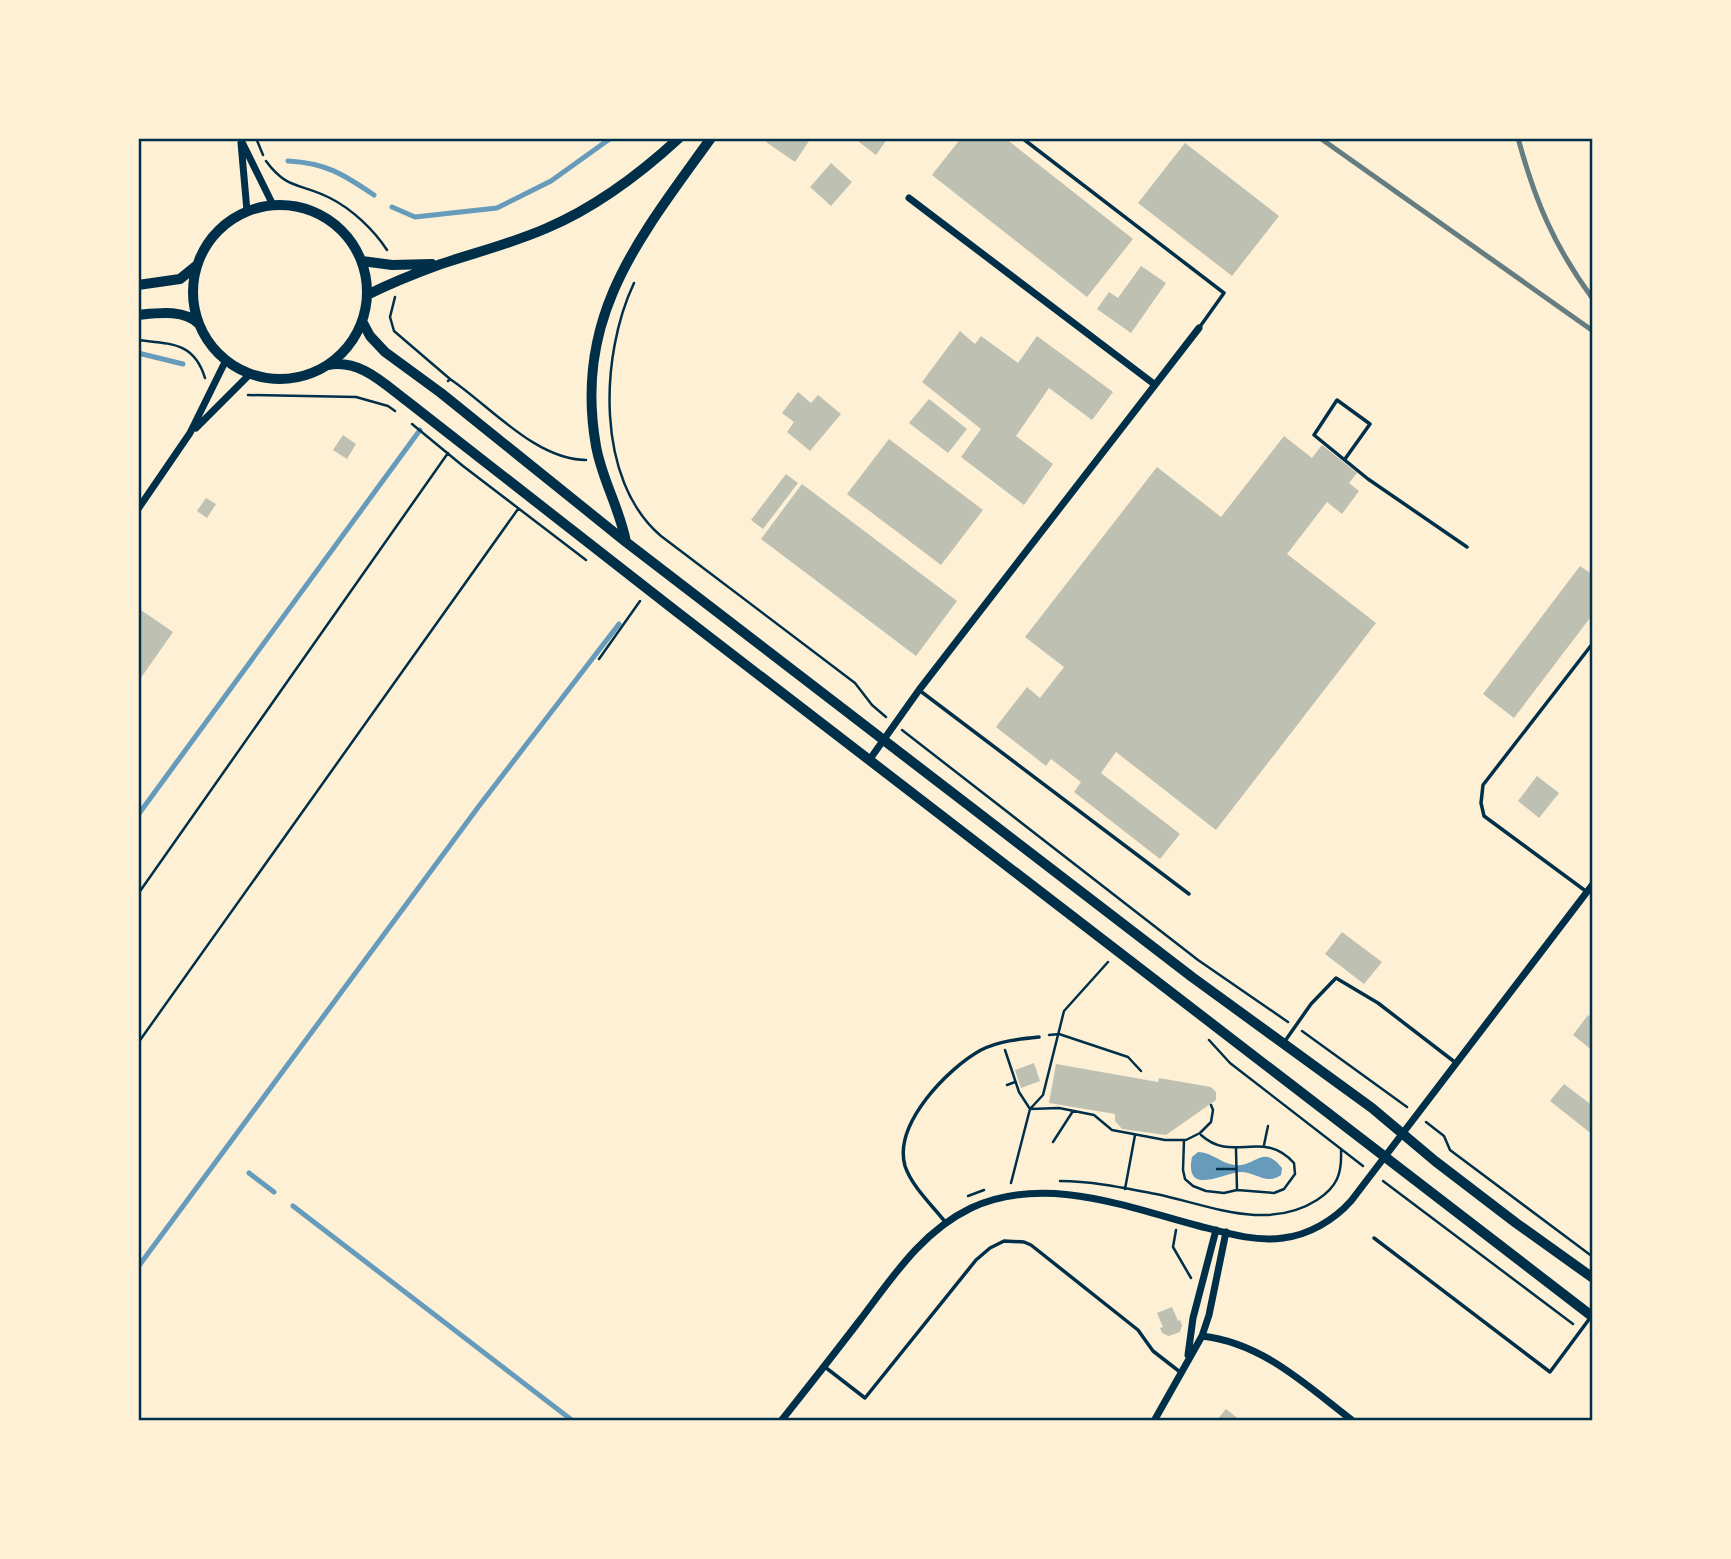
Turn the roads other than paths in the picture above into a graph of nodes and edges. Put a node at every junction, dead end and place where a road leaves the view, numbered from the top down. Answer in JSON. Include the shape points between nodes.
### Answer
{"nodes":[{"id":1,"x":679,"y":138,"type":"edge"},
{"id":2,"x":711,"y":138,"type":"edge"},
{"id":3,"x":1022,"y":138,"type":"edge"},
{"id":4,"x":240,"y":139,"type":"edge"},
{"id":5,"x":909,"y":198,"type":"dead end"},
{"id":6,"x":273,"y":205,"type":"junction"},
{"id":7,"x":247,"y":211,"type":"junction"},
{"id":8,"x":362,"y":261,"type":"junction"},
{"id":9,"x":198,"y":263,"type":"junction"},
{"id":10,"x":442,"y":264,"type":"junction"},
{"id":11,"x":138,"y":285,"type":"edge"},
{"id":12,"x":367,"y":295,"type":"junction"},
{"id":13,"x":138,"y":314,"type":"edge"},
{"id":14,"x":362,"y":321,"type":"junction"},
{"id":15,"x":199,"y":324,"type":"junction"},
{"id":16,"x":1199,"y":328,"type":"joint"},
{"id":17,"x":226,"y":360,"type":"junction"},
{"id":18,"x":328,"y":365,"type":"junction"},
{"id":19,"x":250,"y":374,"type":"junction"},
{"id":20,"x":1154,"y":384,"type":"junction"},
{"id":21,"x":190,"y":433,"type":"junction"},
{"id":22,"x":1345,"y":459,"type":"junction"},
{"id":23,"x":138,"y":509,"type":"edge"},
{"id":24,"x":626,"y":542,"type":"junction"},
{"id":25,"x":1467,"y":547,"type":"dead end"},
{"id":26,"x":1593,"y":643,"type":"edge"},
{"id":27,"x":919,"y":690,"type":"junction"},
{"id":28,"x":883,"y":740,"type":"junction"},
{"id":29,"x":870,"y":759,"type":"junction"},
{"id":30,"x":1593,"y":884,"type":"edge"},
{"id":31,"x":1587,"y":892,"type":"junction"},
{"id":32,"x":1189,"y":894,"type":"dead end"},
{"id":33,"x":1039,"y":1037,"type":"dead end"},
{"id":34,"x":1284,"y":1042,"type":"junction"},
{"id":35,"x":1456,"y":1063,"type":"junction"},
{"id":36,"x":1402,"y":1133,"type":"junction"},
{"id":37,"x":1385,"y":1156,"type":"junction"},
{"id":38,"x":946,"y":1223,"type":"junction"},
{"id":39,"x":1216,"y":1230,"type":"junction"},
{"id":40,"x":1226,"y":1232,"type":"junction"},
{"id":41,"x":1374,"y":1238,"type":"dead end"},
{"id":42,"x":1593,"y":1278,"type":"edge"},
{"id":43,"x":1592,"y":1317,"type":"edge"},
{"id":44,"x":1202,"y":1336,"type":"junction"},
{"id":45,"x":1187,"y":1361,"type":"junction"},
{"id":46,"x":824,"y":1366,"type":"junction"},
{"id":47,"x":1181,"y":1373,"type":"junction"},
{"id":48,"x":781,"y":1421,"type":"edge"},
{"id":49,"x":1154,"y":1421,"type":"edge"},
{"id":50,"x":1353,"y":1421,"type":"edge"}],
"edges":[{"from":1,"to":10,"type":"main road","via":[[649,166],[584,209],[505,245]]},
{"from":2,"to":24,"type":"main road","via":[[628,259],[602,318],[593,358],[598,458]]},
{"from":3,"to":16,"type":"lane","via":[[1224,293]]},
{"from":4,"to":6,"type":"street"},
{"from":4,"to":7,"type":"street"},
{"from":5,"to":20,"type":"street"},
{"from":6,"to":7,"type":"main road"},
{"from":6,"to":8,"type":"main road","via":[[302,207],[323,216],[348,236]]},
{"from":7,"to":9,"type":"main road","via":[[220,229]]},
{"from":8,"to":10,"type":"main road"},
{"from":8,"to":12,"type":"main road"},
{"from":9,"to":11,"type":"main road","via":[[180,279]]},
{"from":9,"to":15,"type":"main road","via":[[193,288]]},
{"from":10,"to":12,"type":"main road"},
{"from":12,"to":14,"type":"main road"},
{"from":13,"to":15,"type":"main road","via":[[183,314]]},
{"from":14,"to":18,"type":"main road","via":[[346,348]]},
{"from":14,"to":24,"type":"main road","via":[[385,352]]},
{"from":15,"to":17,"type":"main road"},
{"from":16,"to":20,"type":"street"},
{"from":17,"to":19,"type":"main road"},
{"from":17,"to":21,"type":"street"},
{"from":18,"to":19,"type":"main road","via":[[286,379]]},
{"from":18,"to":29,"type":"main road","via":[[348,364],[365,370]]},
{"from":19,"to":21,"type":"street"},
{"from":20,"to":27,"type":"street"},
{"from":21,"to":23,"type":"street"},
{"from":22,"to":22,"type":"lane","via":[[1314,435],[1337,400],[1370,424]]},
{"from":22,"to":25,"type":"lane"},
{"from":24,"to":28,"type":"main road"},
{"from":26,"to":31,"type":"lane","via":[[1483,785],[1480,803],[1483,816]]},
{"from":27,"to":28,"type":"street"},
{"from":27,"to":32,"type":"lane"},
{"from":28,"to":29,"type":"street"},
{"from":28,"to":34,"type":"main road"},
{"from":29,"to":37,"type":"main road"},
{"from":30,"to":31,"type":"street"},
{"from":31,"to":35,"type":"street"},
{"from":33,"to":38,"type":"lane","via":[[981,1050],[955,1068],[921,1105],[903,1149],[904,1163]]},
{"from":34,"to":35,"type":"lane","via":[[1311,1003],[1336,978],[1394,1014]]},
{"from":34,"to":36,"type":"main road"},
{"from":35,"to":36,"type":"street"},
{"from":36,"to":37,"type":"street"},
{"from":36,"to":42,"type":"main road"},
{"from":37,"to":40,"type":"street","via":[[1346,1207],[1316,1228],[1282,1238]]},
{"from":37,"to":43,"type":"main road"},
{"from":38,"to":39,"type":"street","via":[[986,1203],[1044,1194],[1095,1199]]},
{"from":38,"to":46,"type":"street","via":[[914,1251]]},
{"from":39,"to":40,"type":"street"},
{"from":39,"to":45,"type":"street"},
{"from":40,"to":44,"type":"street"},
{"from":41,"to":43,"type":"lane","via":[[1550,1372]]},
{"from":44,"to":45,"type":"street"},
{"from":44,"to":50,"type":"street","via":[[1258,1352]]},
{"from":45,"to":47,"type":"street"},
{"from":46,"to":47,"type":"lane","via":[[865,1398],[976,1260],[997,1244],[1013,1240],[1031,1245],[1097,1296]]},
{"from":46,"to":48,"type":"street"},
{"from":47,"to":49,"type":"street"}]}
